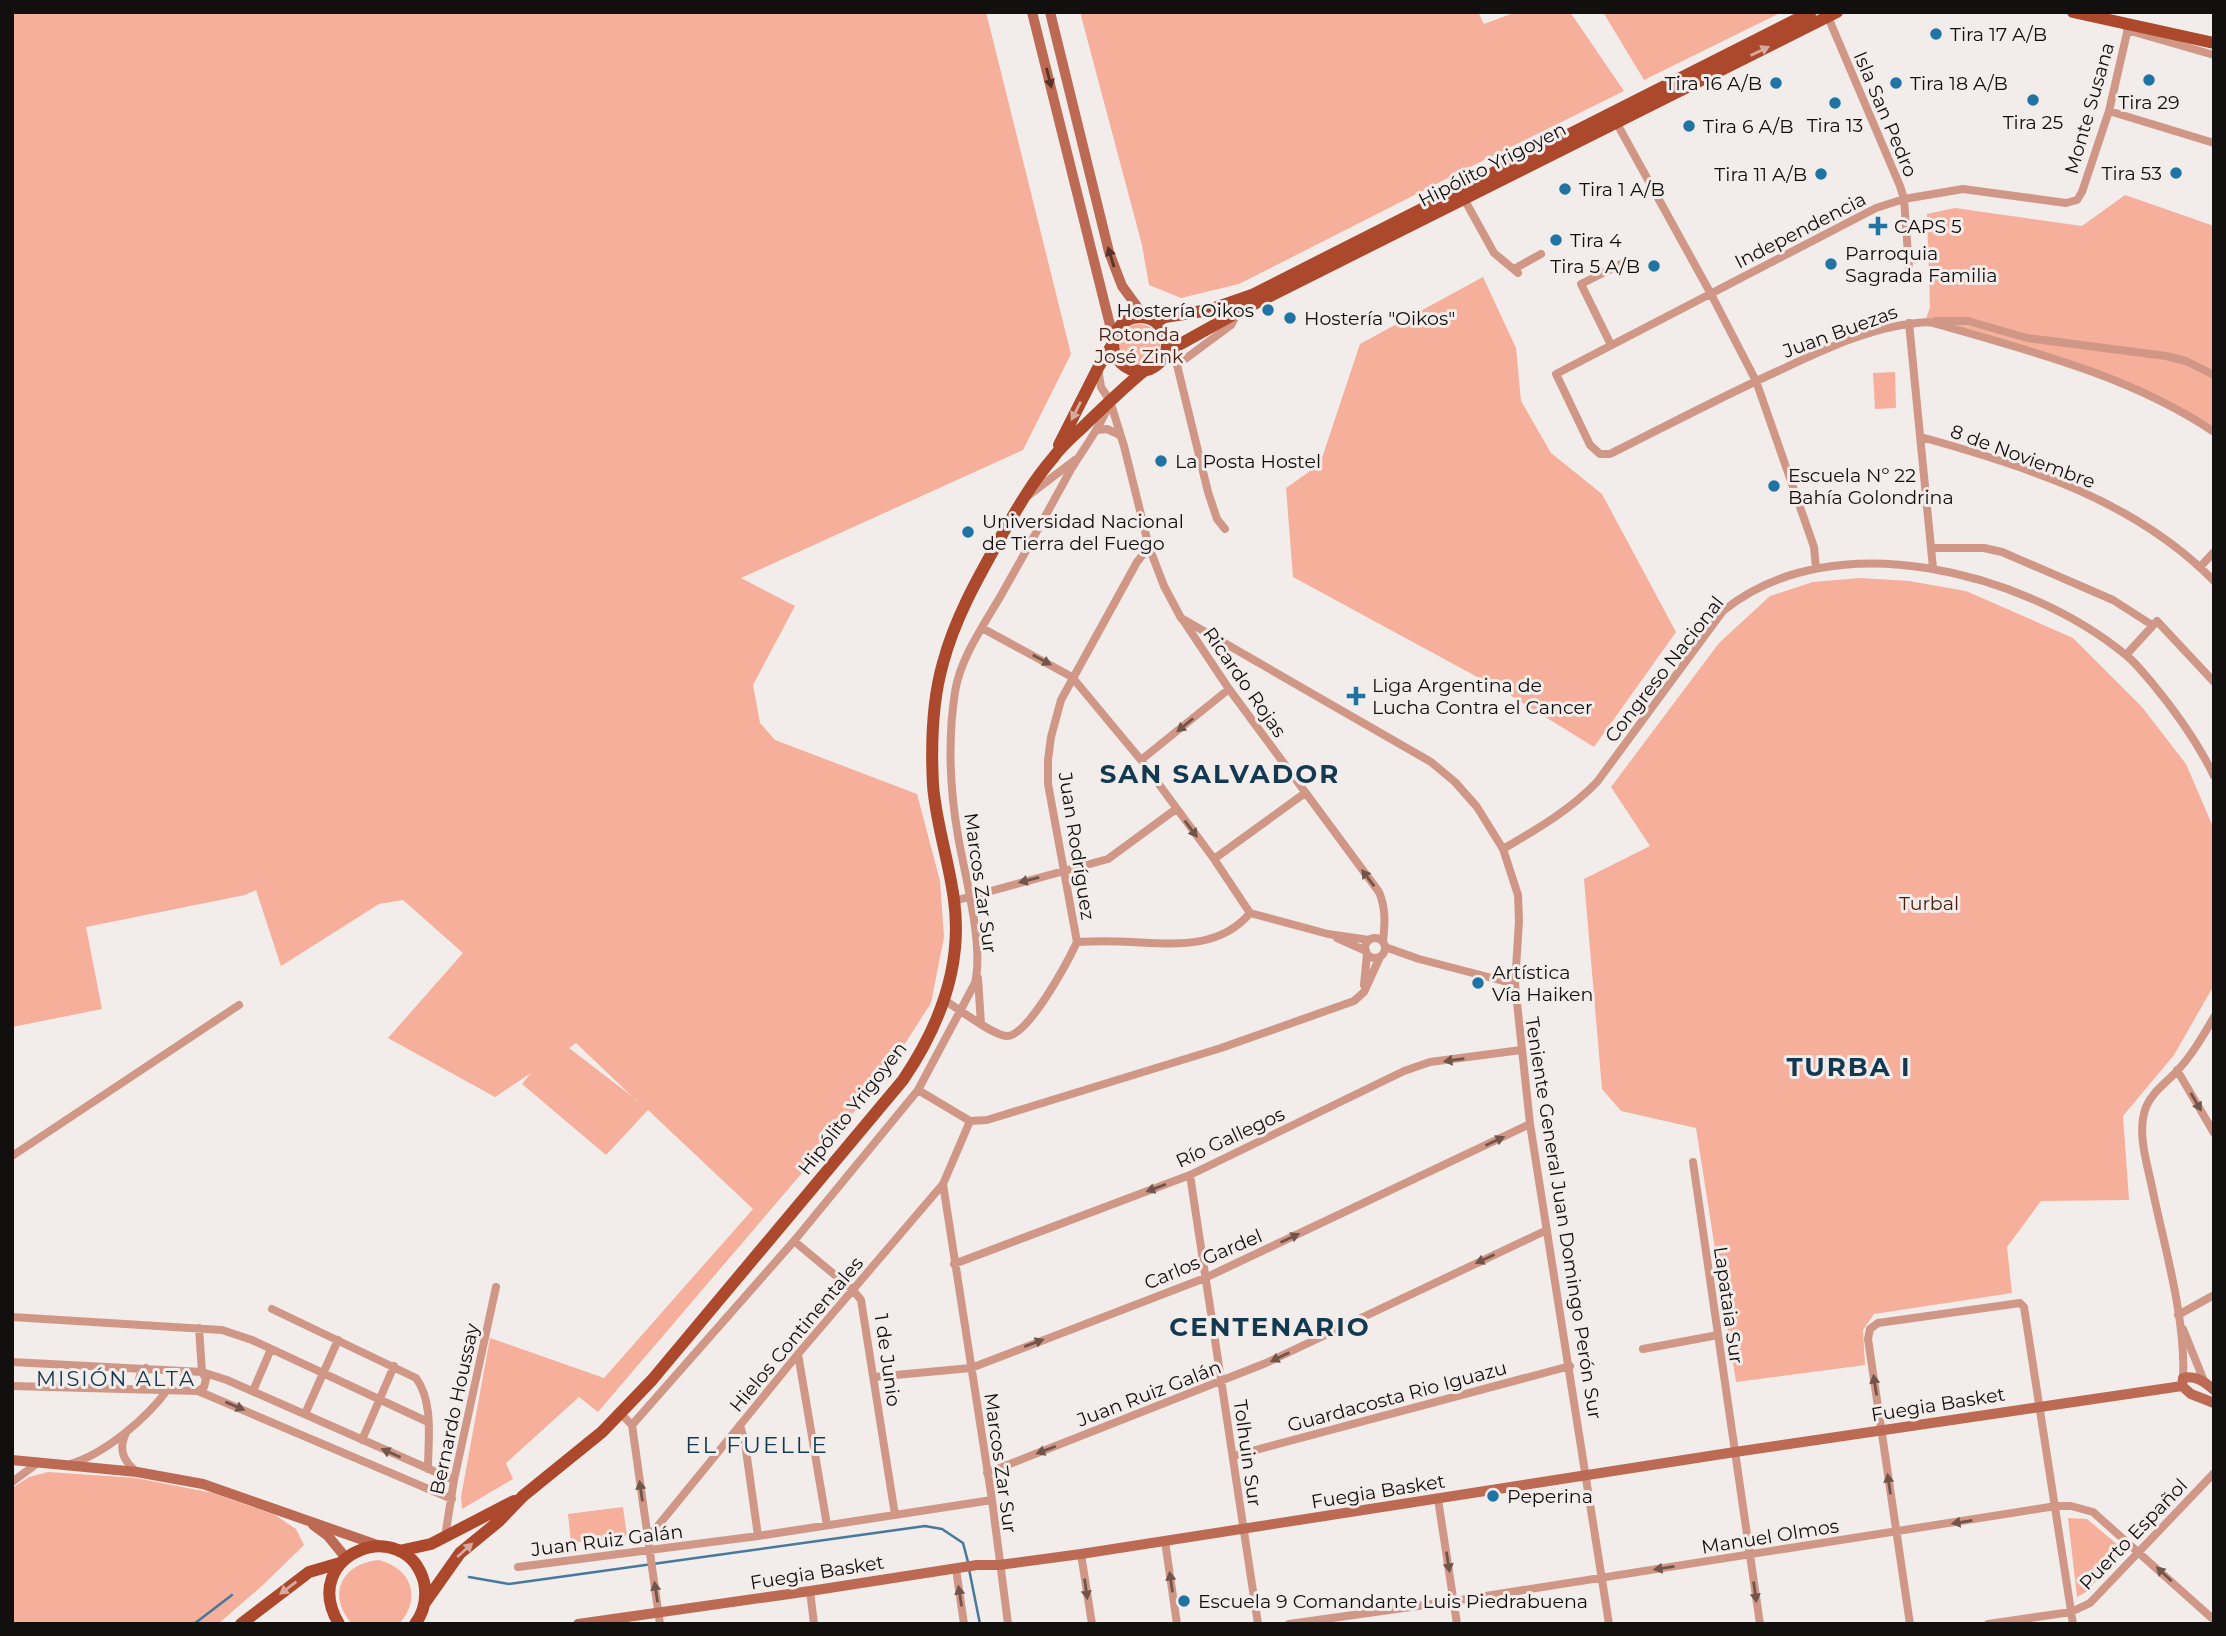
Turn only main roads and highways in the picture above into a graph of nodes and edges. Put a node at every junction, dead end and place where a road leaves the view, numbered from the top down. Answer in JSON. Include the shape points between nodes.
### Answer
{"nodes":[{"id":1,"x":1032,"y":12,"type":"edge"},
{"id":2,"x":1050,"y":12,"type":"edge"},
{"id":3,"x":1811,"y":12,"type":"edge"},
{"id":4,"x":2073,"y":12,"type":"edge"},
{"id":5,"x":2112,"y":12,"type":"edge"},
{"id":6,"x":1833,"y":14,"type":"edge"},
{"id":7,"x":2214,"y":36,"type":"edge"},
{"id":8,"x":2214,"y":43,"type":"edge"},
{"id":9,"x":1059,"y":47,"type":"junction"},
{"id":10,"x":1042,"y":51,"type":"junction"},
{"id":11,"x":1614,"y":117,"type":"junction"},
{"id":12,"x":1462,"y":195,"type":"junction"},
{"id":13,"x":1148,"y":318,"type":"junction"},
{"id":14,"x":1112,"y":341,"type":"junction"},
{"id":15,"x":1165,"y":354,"type":"junction"},
{"id":16,"x":1145,"y":370,"type":"junction"},
{"id":17,"x":1055,"y":455,"type":"junction"},
{"id":18,"x":2183,"y":1382,"type":"junction"},
{"id":19,"x":2208,"y":1385,"type":"edge"},
{"id":20,"x":2197,"y":1395,"type":"junction"},
{"id":21,"x":2214,"y":1404,"type":"edge"},
{"id":22,"x":12,"y":1460,"type":"edge"},
{"id":23,"x":523,"y":1496,"type":"junction"},
{"id":24,"x":299,"y":1516,"type":"junction"},
{"id":25,"x":383,"y":1546,"type":"junction"},
{"id":26,"x":399,"y":1551,"type":"junction"},
{"id":27,"x":343,"y":1560,"type":"junction"},
{"id":28,"x":424,"y":1606,"type":"junction"},
{"id":29,"x":660,"y":1618,"type":"edge"},
{"id":30,"x":241,"y":1624,"type":"edge"},
{"id":31,"x":339,"y":1624,"type":"edge"},
{"id":32,"x":415,"y":1624,"type":"edge"},
{"id":33,"x":423,"y":1624,"type":"edge"},
{"id":34,"x":578,"y":1624,"type":"edge"}],
"edges":[{"from":1,"to":10,"type":"main road"},
{"from":2,"to":9,"type":"main road"},
{"from":3,"to":11,"type":"main road","name":"Hipólito Yrigoyen"},
{"from":4,"to":8,"type":"main road"},
{"from":5,"to":7,"type":"main road"},
{"from":11,"to":6,"type":"main road","name":"Hipólito Yrigoyen","one_way":true},
{"from":9,"to":10,"type":"main road"},
{"from":13,"to":9,"type":"main road","one_way":true,"via":[[1122,286],[1109,252]]},
{"from":10,"to":14,"type":"main road","one_way":true},
{"from":11,"to":12,"type":"main road","name":"Hipólito Yrigoyen"},
{"from":12,"to":13,"type":"main road","name":"Hipólito Yrigoyen","via":[[1241,299],[1198,313]]},
{"from":12,"to":15,"type":"main road","name":"Hipólito Yrigoyen"},
{"from":13,"to":14,"type":"main road","via":[[1128,319],[1116,329]]},
{"from":13,"to":15,"type":"main road","via":[[1158,323],[1166,336]]},
{"from":14,"to":16,"type":"main road","via":[[1114,355],[1127,368]]},
{"from":14,"to":17,"type":"main road","name":"Hipólito Yrigoyen","one_way":true},
{"from":15,"to":16,"type":"main road"},
{"from":16,"to":17,"type":"main road","name":"Hipólito Yrigoyen"},
{"from":17,"to":23,"type":"main road","name":"Hipólito Yrigoyen","via":[[1021,501],[970,595],[940,675],[933,787],[954,901],[953,963],[928,1040],[903,1080],[621,1414]]},
{"from":18,"to":19,"type":"main road","name":"Fuegia Basket","via":[[2194,1377]]},
{"from":18,"to":20,"type":"main road","via":[[2186,1391]]},
{"from":18,"to":29,"type":"main road","name":"Fuegia Basket","via":[[1165,1541],[977,1565]]},
{"from":19,"to":20,"type":"main road"},
{"from":20,"to":21,"type":"main road"},
{"from":22,"to":24,"type":"main road","via":[[137,1472],[203,1484]]},
{"from":23,"to":26,"type":"main road","via":[[418,1549]]},
{"from":28,"to":23,"type":"main road","one_way":true,"via":[[460,1553]]},
{"from":24,"to":25,"type":"main road"},
{"from":24,"to":27,"type":"main road","via":[[328,1536]]},
{"from":25,"to":26,"type":"main road"},
{"from":25,"to":27,"type":"main road","via":[[357,1550]]},
{"from":26,"to":28,"type":"main road","via":[[421,1575]]},
{"from":27,"to":30,"type":"main road","one_way":true,"via":[[310,1572]]},
{"from":27,"to":31,"type":"main road","via":[[333,1574],[329,1600]]},
{"from":28,"to":32,"type":"main road"},
{"from":28,"to":33,"type":"main road"},
{"from":29,"to":34,"type":"main road","name":"Fuegia Basket"}]}
